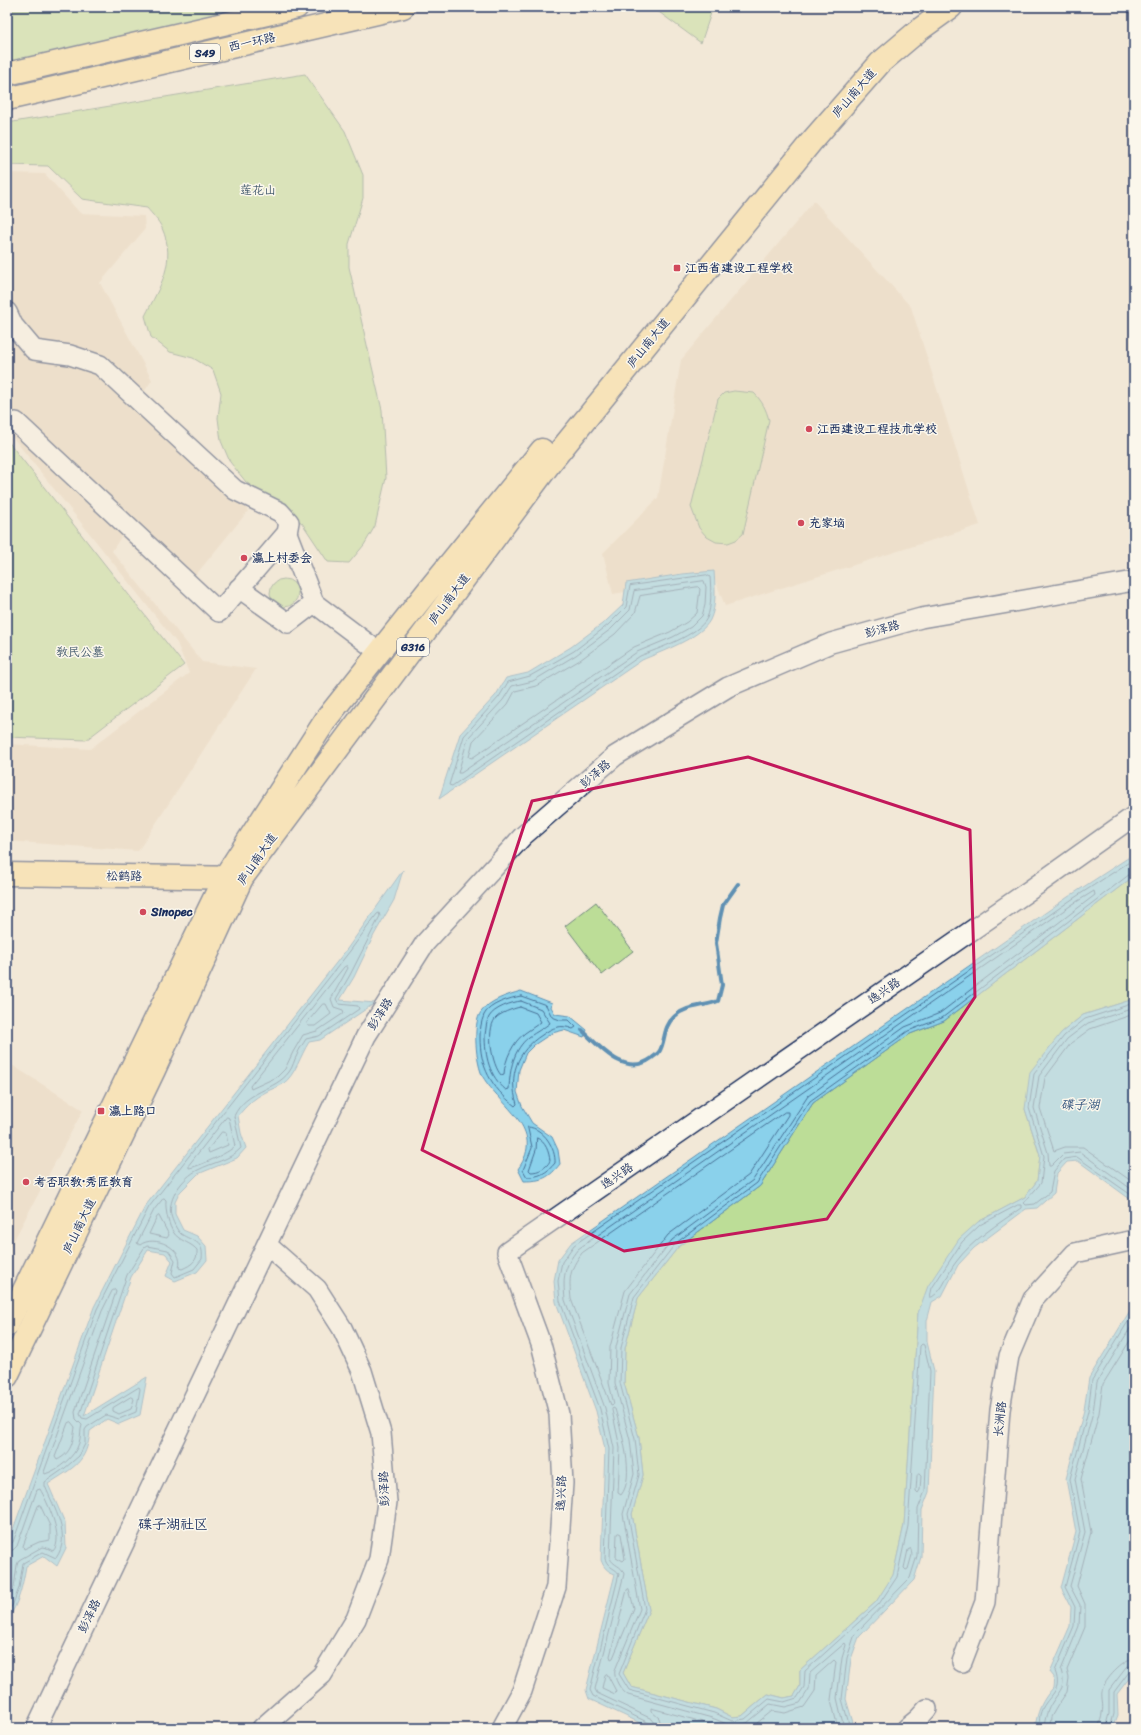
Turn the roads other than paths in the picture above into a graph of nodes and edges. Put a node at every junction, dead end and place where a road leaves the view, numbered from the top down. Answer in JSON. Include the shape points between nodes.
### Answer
{"nodes":[{"id":1,"x":298,"y":7,"type":"edge"},
{"id":2,"x":403,"y":7,"type":"edge"},
{"id":3,"x":928,"y":7,"type":"edge"},
{"id":4,"x":951,"y":7,"type":"edge"},
{"id":5,"x":7,"y":74,"type":"edge"},
{"id":6,"x":7,"y":98,"type":"edge"},
{"id":7,"x":7,"y":312,"type":"edge"},
{"id":8,"x":16,"y":422,"type":"dead end"},
{"id":9,"x":287,"y":533,"type":"junction"},
{"id":10,"x":1134,"y":581,"type":"edge"},
{"id":11,"x":239,"y":588,"type":"junction"},
{"id":12,"x":314,"y":603,"type":"junction"},
{"id":13,"x":379,"y":652,"type":"junction"},
{"id":14,"x":1134,"y":816,"type":"edge"},
{"id":15,"x":7,"y":874,"type":"edge"},
{"id":16,"x":233,"y":878,"type":"junction"},
{"id":17,"x":1134,"y":1240,"type":"edge"},
{"id":18,"x":267,"y":1245,"type":"junction"},
{"id":19,"x":7,"y":1325,"type":"edge"},
{"id":20,"x":7,"y":1376,"type":"edge"},
{"id":21,"x":962,"y":1662,"type":"dead end"},
{"id":22,"x":927,"y":1708,"type":"dead end"},
{"id":23,"x":36,"y":1728,"type":"edge"},
{"id":24,"x":262,"y":1728,"type":"edge"},
{"id":25,"x":502,"y":1728,"type":"edge"},
{"id":26,"x":907,"y":1728,"type":"edge"}],
"edges":[{"from":1,"to":5,"type":"main road","name":"西一环路","number":"S49"},
{"from":2,"to":6,"type":"main road","name":"西一环路","number":"S49"},
{"from":3,"to":13,"type":"main road","name":"庐山南大道","number":"G316","via":[[875,49],[842,84]]},
{"from":4,"to":16,"type":"main road","name":"庐山南大道","number":"G316","via":[[880,63],[811,142],[551,462]]},
{"from":7,"to":9,"type":"street","via":[[13,325],[34,350],[70,355],[100,365],[235,490],[280,512],[289,522]]},
{"from":8,"to":11,"type":"street","via":[[219,612]]},
{"from":9,"to":11,"type":"street"},
{"from":9,"to":12,"type":"street"},
{"from":10,"to":18,"type":"street","name":"彭泽路","via":[[921,618],[832,643],[728,687],[615,756],[522,836],[425,943],[366,1036]]},
{"from":11,"to":12,"type":"street","via":[[288,623]]},
{"from":12,"to":13,"type":"street"},
{"from":13,"to":16,"type":"main road","name":"庐山南大道","number":"G316","via":[[328,718]]},
{"from":14,"to":25,"type":"street","name":"逸兴路","via":[[507,1252],[541,1344],[559,1414],[563,1483],[556,1587],[522,1691]]},
{"from":15,"to":16,"type":"main road","name":"松鹤路"},
{"from":16,"to":19,"type":"main road","name":"庐山南大道","number":"G316"},
{"from":16,"to":20,"type":"main road","name":"庐山南大道","number":"G316","via":[[154,1070]]},
{"from":17,"to":21,"type":"street","name":"长洲路","via":[[1075,1253],[1033,1299],[1009,1356],[1000,1410],[985,1602]]},
{"from":18,"to":23,"type":"street","name":"彭泽路"},
{"from":18,"to":24,"type":"street","name":"彭泽路","via":[[317,1289],[342,1328],[362,1371],[381,1433],[387,1502],[379,1559],[356,1619],[322,1675]]},
{"from":22,"to":26,"type":"street"}]}
